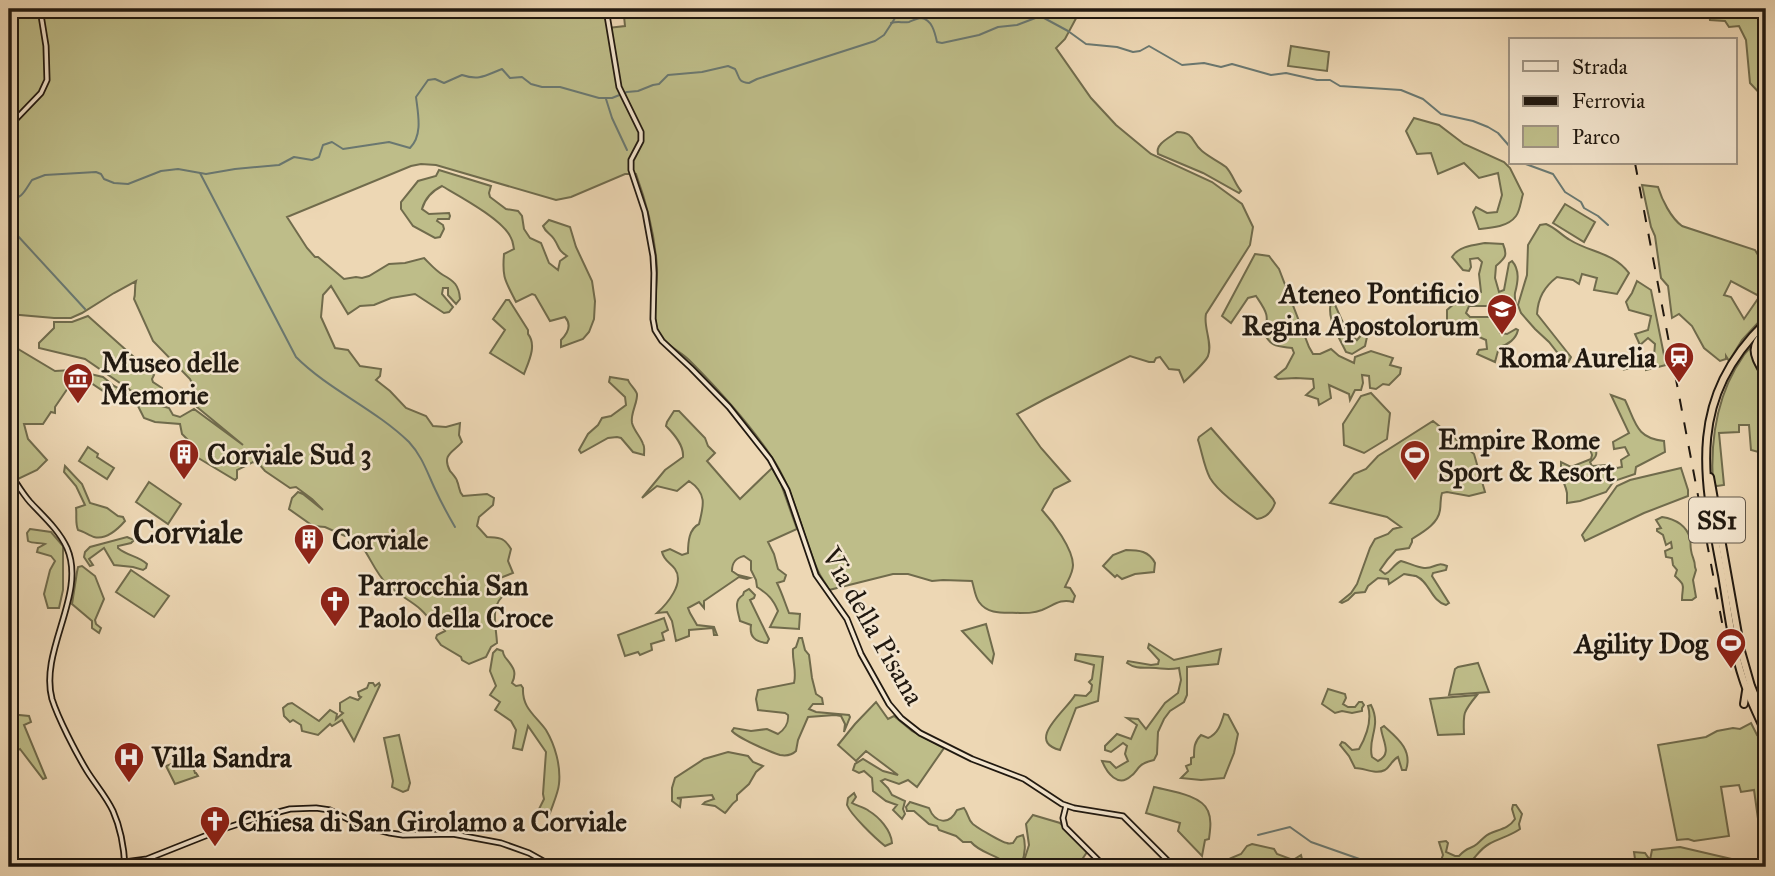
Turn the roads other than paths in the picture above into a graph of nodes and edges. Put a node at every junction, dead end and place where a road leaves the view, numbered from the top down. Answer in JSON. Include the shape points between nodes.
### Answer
{"nodes":[{"id":1,"x":40,"y":9,"type":"edge"},
{"id":2,"x":606,"y":9,"type":"edge"},
{"id":3,"x":9,"y":142,"type":"edge"},
{"id":4,"x":1766,"y":326,"type":"edge"},
{"id":5,"x":1766,"y":377,"type":"edge"},
{"id":6,"x":1704,"y":428,"type":"dead end"},
{"id":7,"x":1705,"y":462,"type":"junction"},
{"id":8,"x":9,"y":472,"type":"edge"},
{"id":9,"x":1745,"y":685,"type":"junction"},
{"id":10,"x":1744,"y":704,"type":"dead end"},
{"id":11,"x":1766,"y":723,"type":"edge"},
{"id":12,"x":1766,"y":733,"type":"edge"},
{"id":13,"x":1066,"y":806,"type":"junction"},
{"id":14,"x":125,"y":865,"type":"edge"},
{"id":15,"x":554,"y":867,"type":"edge"},
{"id":16,"x":1105,"y":867,"type":"edge"},
{"id":17,"x":1174,"y":867,"type":"edge"}],
"edges":[{"from":1,"to":3,"type":"main road","via":[[47,80],[13,125]]},
{"from":2,"to":13,"type":"main road","name":"Via della Pisana","via":[[620,90],[641,131],[631,172],[649,228],[657,335],[729,407],[770,459],[786,488],[815,573],[847,619],[896,714],[921,734],[1021,778]]},
{"from":4,"to":5,"type":"highway","via":[[1754,351]]},
{"from":4,"to":7,"type":"highway","number":"SS1","via":[[1744,348],[1723,382],[1710,420]]},
{"from":4,"to":11,"type":"highway","number":"SS1","via":[[1744,352],[1726,385],[1713,423],[1709,462],[1741,651]]},
{"from":6,"to":7,"type":"highway"},
{"from":7,"to":9,"type":"highway","number":"SS1","via":[[1711,519]]},
{"from":8,"to":14,"type":"main road","via":[[68,552],[70,587],[55,645],[51,691],[85,767],[113,811]]},
{"from":9,"to":10,"type":"highway"},
{"from":9,"to":12,"type":"highway","number":"SS1"},
{"from":13,"to":16,"type":"main road","via":[[1065,827]]},
{"from":13,"to":17,"type":"main road","name":"Via della Pisana","via":[[1123,816]]},
{"from":14,"to":15,"type":"main road","via":[[260,817],[316,808],[390,833],[453,834],[502,843]]}]}
